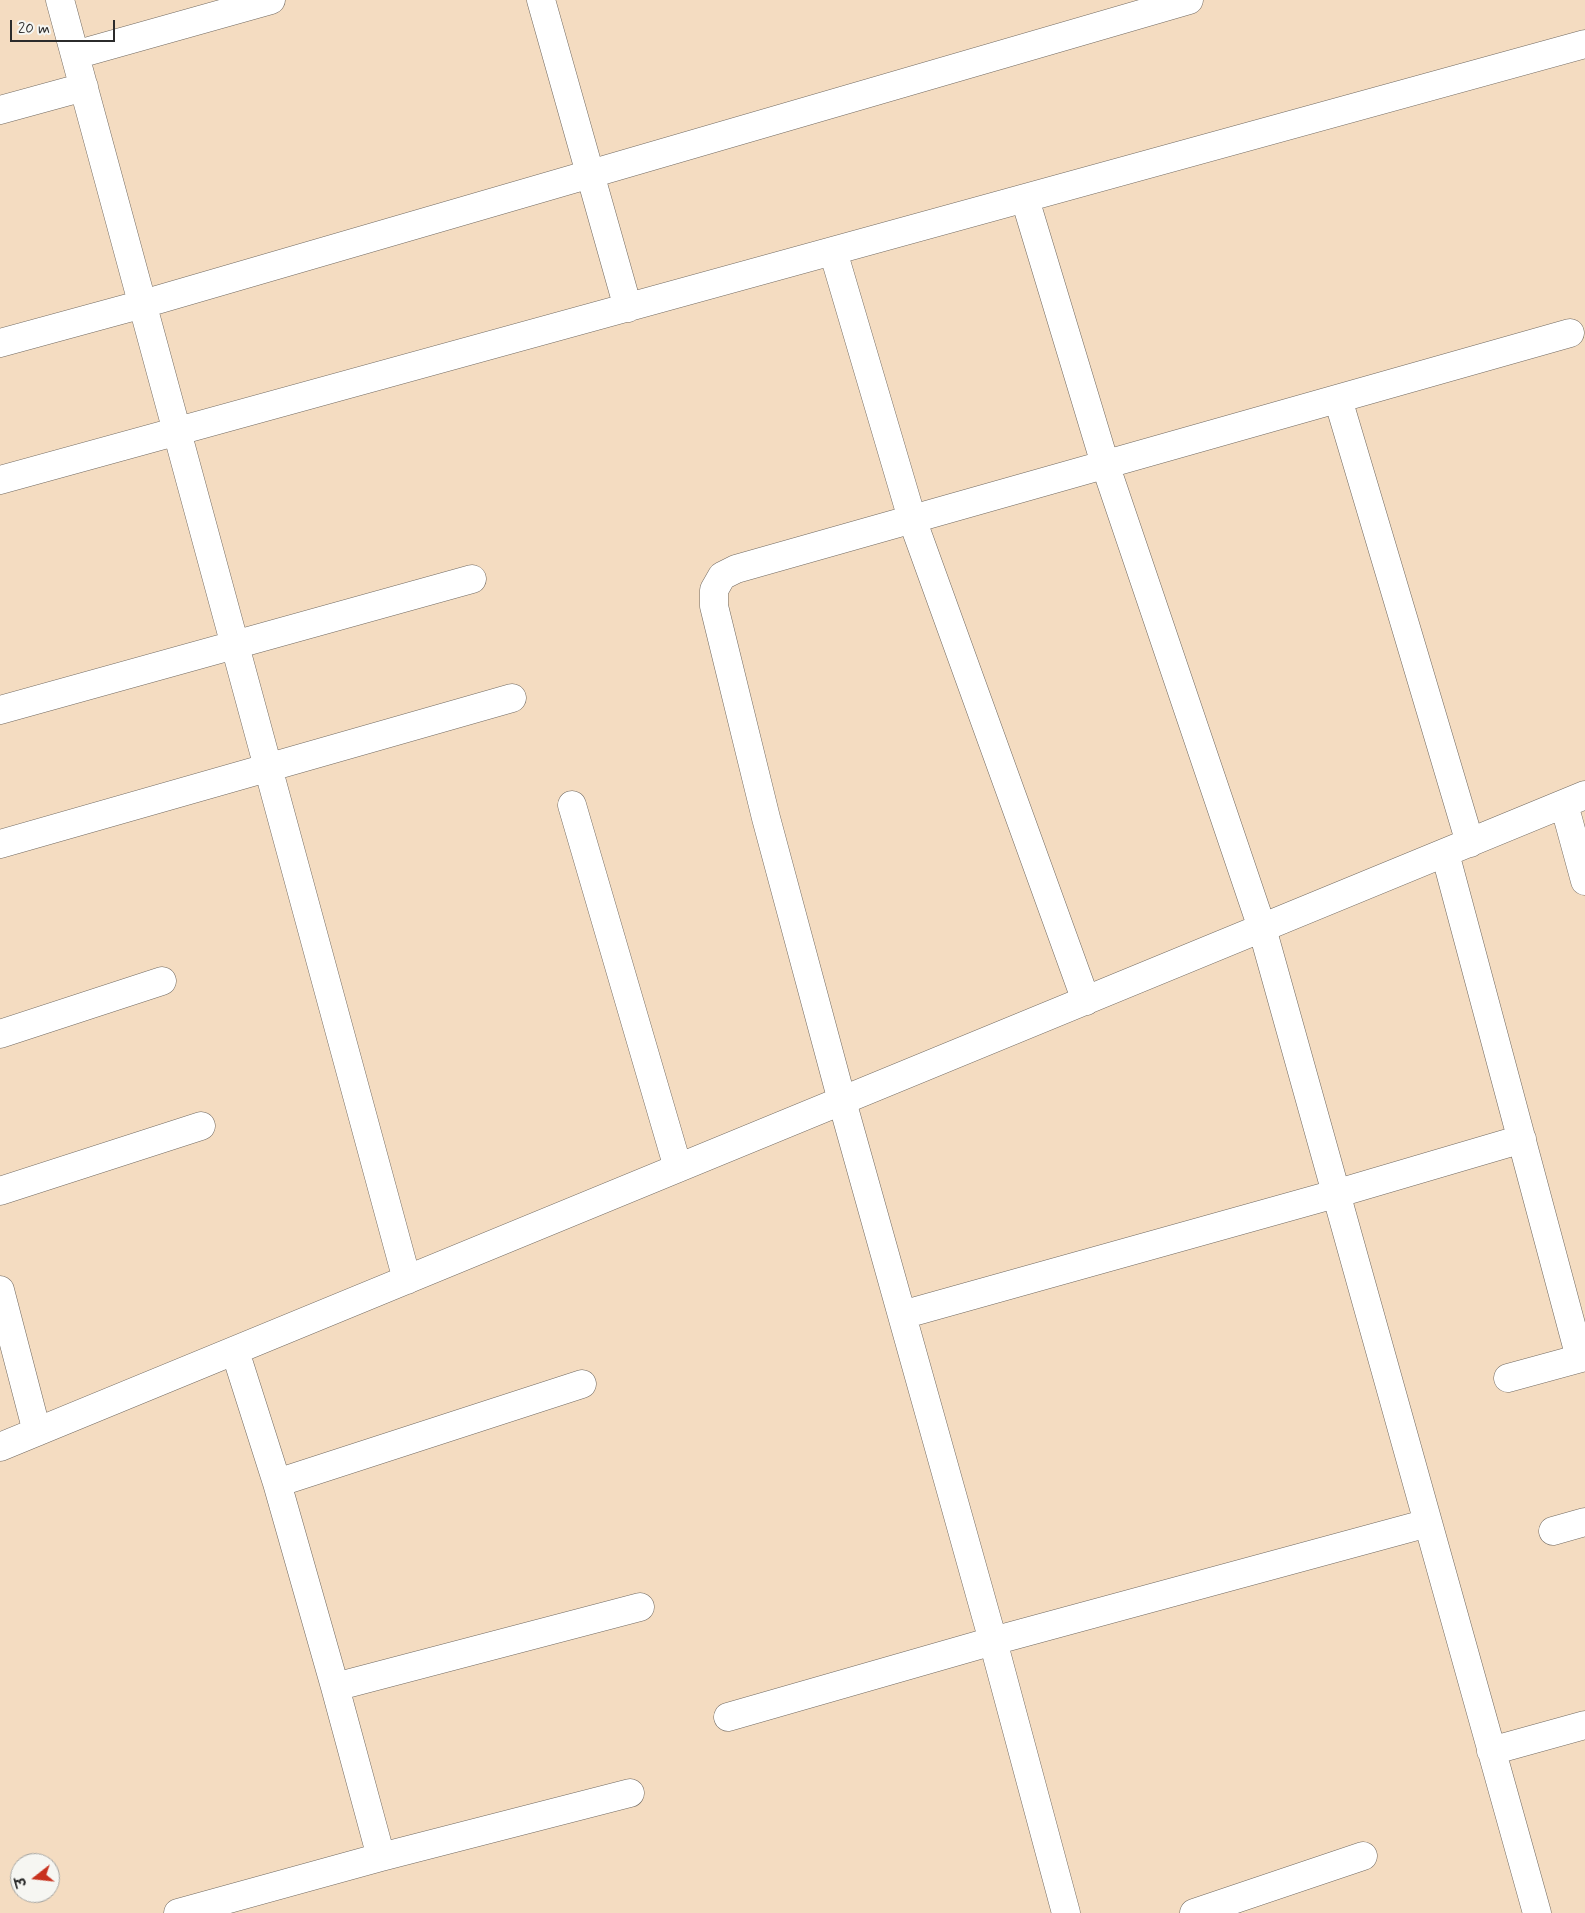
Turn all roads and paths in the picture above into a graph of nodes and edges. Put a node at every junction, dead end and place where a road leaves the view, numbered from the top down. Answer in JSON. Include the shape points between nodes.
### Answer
{"nodes":[{"id":1,"x":60,"y":0,"type":"edge"},
{"id":2,"x":271,"y":0,"type":"edge"},
{"id":3,"x":540,"y":0,"type":"edge"},
{"id":4,"x":1189,"y":0,"type":"edge"},
{"id":5,"x":1585,"y":44,"type":"edge"},
{"id":6,"x":75,"y":55,"type":"junction"},
{"id":7,"x":84,"y":87,"type":"junction"},
{"id":8,"x":0,"y":110,"type":"edge"},
{"id":9,"x":590,"y":174,"type":"junction"},
{"id":10,"x":1025,"y":198,"type":"junction"},
{"id":11,"x":833,"y":251,"type":"junction"},
{"id":12,"x":143,"y":304,"type":"junction"},
{"id":13,"x":628,"y":308,"type":"junction"},
{"id":14,"x":1570,"y":333,"type":"dead end"},
{"id":15,"x":0,"y":344,"type":"edge"},
{"id":16,"x":1338,"y":399,"type":"junction"},
{"id":17,"x":177,"y":430,"type":"junction"},
{"id":18,"x":1105,"y":464,"type":"junction"},
{"id":19,"x":0,"y":480,"type":"edge"},
{"id":20,"x":912,"y":519,"type":"junction"},
{"id":21,"x":472,"y":579,"type":"dead end"},
{"id":22,"x":235,"y":644,"type":"junction"},
{"id":23,"x":512,"y":698,"type":"dead end"},
{"id":24,"x":0,"y":710,"type":"edge"},
{"id":25,"x":268,"y":768,"type":"junction"},
{"id":26,"x":1574,"y":800,"type":"edge"},
{"id":27,"x":572,"y":805,"type":"dead end"},
{"id":28,"x":0,"y":844,"type":"edge"},
{"id":29,"x":1458,"y":848,"type":"junction"},
{"id":30,"x":1585,"y":881,"type":"edge"},
{"id":31,"x":1262,"y":928,"type":"junction"},
{"id":32,"x":162,"y":981,"type":"dead end"},
{"id":33,"x":1086,"y":1001,"type":"junction"},
{"id":34,"x":0,"y":1034,"type":"edge"},
{"id":35,"x":842,"y":1101,"type":"junction"},
{"id":36,"x":201,"y":1126,"type":"dead end"},
{"id":37,"x":1522,"y":1139,"type":"junction"},
{"id":38,"x":678,"y":1168,"type":"junction"},
{"id":39,"x":0,"y":1191,"type":"edge"},
{"id":40,"x":1335,"y":1194,"type":"junction"},
{"id":41,"x":407,"y":1280,"type":"junction"},
{"id":42,"x":0,"y":1290,"type":"edge"},
{"id":43,"x":902,"y":1315,"type":"junction"},
{"id":44,"x":235,"y":1351,"type":"junction"},
{"id":45,"x":1583,"y":1358,"type":"edge"},
{"id":46,"x":1508,"y":1378,"type":"dead end"},
{"id":47,"x":582,"y":1384,"type":"dead end"},
{"id":48,"x":37,"y":1432,"type":"junction"},
{"id":49,"x":0,"y":1447,"type":"edge"},
{"id":50,"x":277,"y":1483,"type":"junction"},
{"id":51,"x":1585,"y":1522,"type":"edge"},
{"id":52,"x":1428,"y":1523,"type":"junction"},
{"id":53,"x":1553,"y":1531,"type":"dead end"},
{"id":54,"x":640,"y":1607,"type":"dead end"},
{"id":55,"x":993,"y":1641,"type":"junction"},
{"id":56,"x":335,"y":1687,"type":"junction"},
{"id":57,"x":728,"y":1717,"type":"dead end"},
{"id":58,"x":1585,"y":1725,"type":"edge"},
{"id":59,"x":1491,"y":1751,"type":"junction"},
{"id":60,"x":630,"y":1793,"type":"dead end"},
{"id":61,"x":1363,"y":1856,"type":"dead end"},
{"id":62,"x":381,"y":1857,"type":"junction"},
{"id":63,"x":178,"y":1913,"type":"edge"},
{"id":64,"x":1066,"y":1913,"type":"edge"},
{"id":65,"x":1194,"y":1913,"type":"edge"},
{"id":66,"x":1537,"y":1913,"type":"edge"}],
"edges":[{"from":1,"to":6,"type":"street"},
{"from":2,"to":6,"type":"street"},
{"from":3,"to":9,"type":"street"},
{"from":4,"to":9,"type":"street"},
{"from":5,"to":10,"type":"street"},
{"from":6,"to":7,"type":"street"},
{"from":7,"to":8,"type":"street"},
{"from":7,"to":12,"type":"street"},
{"from":9,"to":12,"type":"street"},
{"from":9,"to":13,"type":"street"},
{"from":10,"to":11,"type":"street"},
{"from":10,"to":18,"type":"street"},
{"from":11,"to":13,"type":"street"},
{"from":11,"to":20,"type":"street"},
{"from":12,"to":15,"type":"street"},
{"from":12,"to":17,"type":"street"},
{"from":13,"to":17,"type":"street"},
{"from":14,"to":16,"type":"street"},
{"from":16,"to":18,"type":"street"},
{"from":16,"to":29,"type":"street"},
{"from":17,"to":19,"type":"street"},
{"from":17,"to":22,"type":"street"},
{"from":18,"to":20,"type":"street"},
{"from":18,"to":31,"type":"street"},
{"from":20,"to":33,"type":"street"},
{"from":20,"to":35,"type":"street","via":[[736,568],[722,576],[714,590],[714,606],[766,818]]},
{"from":21,"to":22,"type":"street"},
{"from":22,"to":24,"type":"street"},
{"from":22,"to":25,"type":"street"},
{"from":23,"to":25,"type":"street"},
{"from":25,"to":28,"type":"street"},
{"from":25,"to":41,"type":"street"},
{"from":26,"to":29,"type":"street"},
{"from":26,"to":30,"type":"street"},
{"from":27,"to":38,"type":"street"},
{"from":29,"to":31,"type":"street"},
{"from":29,"to":37,"type":"street"},
{"from":31,"to":33,"type":"street"},
{"from":31,"to":40,"type":"street"},
{"from":32,"to":34,"type":"street"},
{"from":33,"to":35,"type":"street"},
{"from":35,"to":38,"type":"street"},
{"from":35,"to":43,"type":"street"},
{"from":36,"to":39,"type":"street"},
{"from":37,"to":40,"type":"street"},
{"from":37,"to":45,"type":"street"},
{"from":38,"to":41,"type":"street"},
{"from":40,"to":43,"type":"street"},
{"from":40,"to":52,"type":"street"},
{"from":41,"to":44,"type":"street"},
{"from":42,"to":48,"type":"street"},
{"from":43,"to":55,"type":"street"},
{"from":44,"to":48,"type":"street"},
{"from":44,"to":50,"type":"street"},
{"from":45,"to":46,"type":"street"},
{"from":47,"to":50,"type":"street"},
{"from":48,"to":49,"type":"street"},
{"from":50,"to":56,"type":"street"},
{"from":51,"to":53,"type":"street"},
{"from":52,"to":55,"type":"street"},
{"from":52,"to":59,"type":"street"},
{"from":54,"to":56,"type":"street"},
{"from":55,"to":57,"type":"street"},
{"from":55,"to":64,"type":"street"},
{"from":56,"to":62,"type":"street"},
{"from":58,"to":59,"type":"street"},
{"from":59,"to":66,"type":"street"},
{"from":60,"to":62,"type":"street"},
{"from":61,"to":65,"type":"street"},
{"from":62,"to":63,"type":"street"}]}
